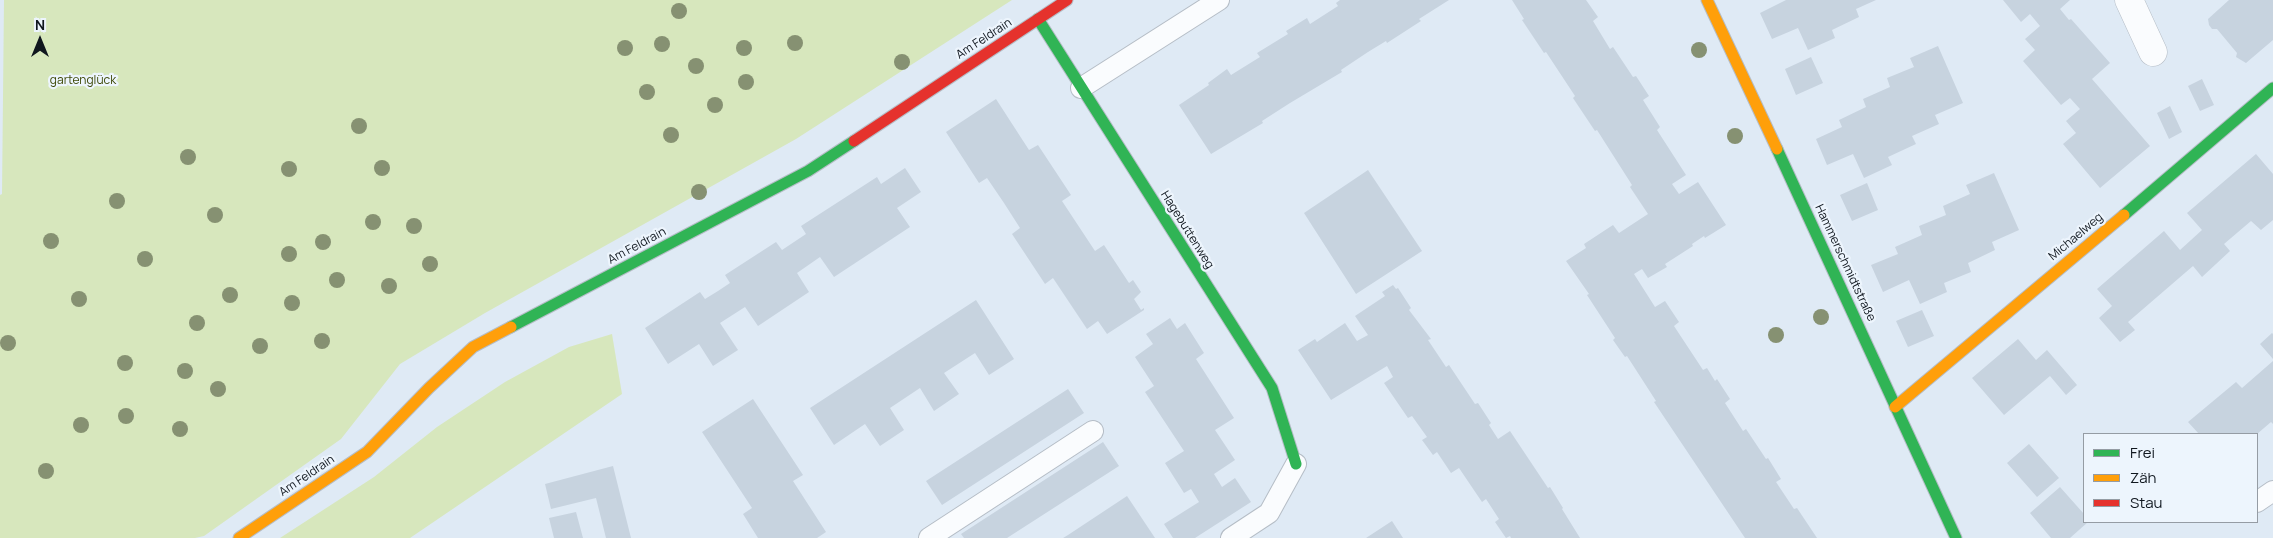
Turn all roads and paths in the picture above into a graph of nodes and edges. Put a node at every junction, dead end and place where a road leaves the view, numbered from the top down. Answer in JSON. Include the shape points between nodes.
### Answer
{"nodes":[{"id":1,"x":1067,"y":0,"type":"edge"},
{"id":2,"x":1219,"y":0,"type":"edge"},
{"id":3,"x":1707,"y":0,"type":"edge"},
{"id":4,"x":2129,"y":0,"type":"edge"},
{"id":5,"x":1038,"y":19,"type":"junction"},
{"id":6,"x":2153,"y":52,"type":"dead end"},
{"id":7,"x":1081,"y":88,"type":"junction"},
{"id":8,"x":2273,"y":88,"type":"edge"},
{"id":9,"x":1895,"y":407,"type":"junction"},
{"id":10,"x":1093,"y":431,"type":"dead end"},
{"id":11,"x":1296,"y":464,"type":"joint"},
{"id":12,"x":2273,"y":491,"type":"edge"},
{"id":13,"x":2258,"y":501,"type":"edge"},
{"id":14,"x":239,"y":538,"type":"edge"},
{"id":15,"x":928,"y":538,"type":"edge"},
{"id":16,"x":1231,"y":538,"type":"edge"},
{"id":17,"x":1956,"y":538,"type":"edge"}],
"edges":[{"from":1,"to":5,"type":"street","name":"Am Feldrain"},
{"from":2,"to":7,"type":"lane"},
{"from":3,"to":9,"type":"street","name":"Hammerschmidtstraße"},
{"from":4,"to":6,"type":"street"},
{"from":5,"to":7,"type":"street","name":"Hagebuttenweg"},
{"from":5,"to":14,"type":"street","name":"Am Feldrain","via":[[808,171],[473,348],[367,452]]},
{"from":7,"to":11,"type":"street","name":"Hagebuttenweg","via":[[1272,388]]},
{"from":8,"to":9,"type":"street","name":"Michaelweg"},
{"from":9,"to":17,"type":"street","name":"Hammerschmidtstraße"},
{"from":10,"to":15,"type":"lane"},
{"from":11,"to":16,"type":"lane","via":[[1269,513]]},
{"from":12,"to":13,"type":"lane"}]}
